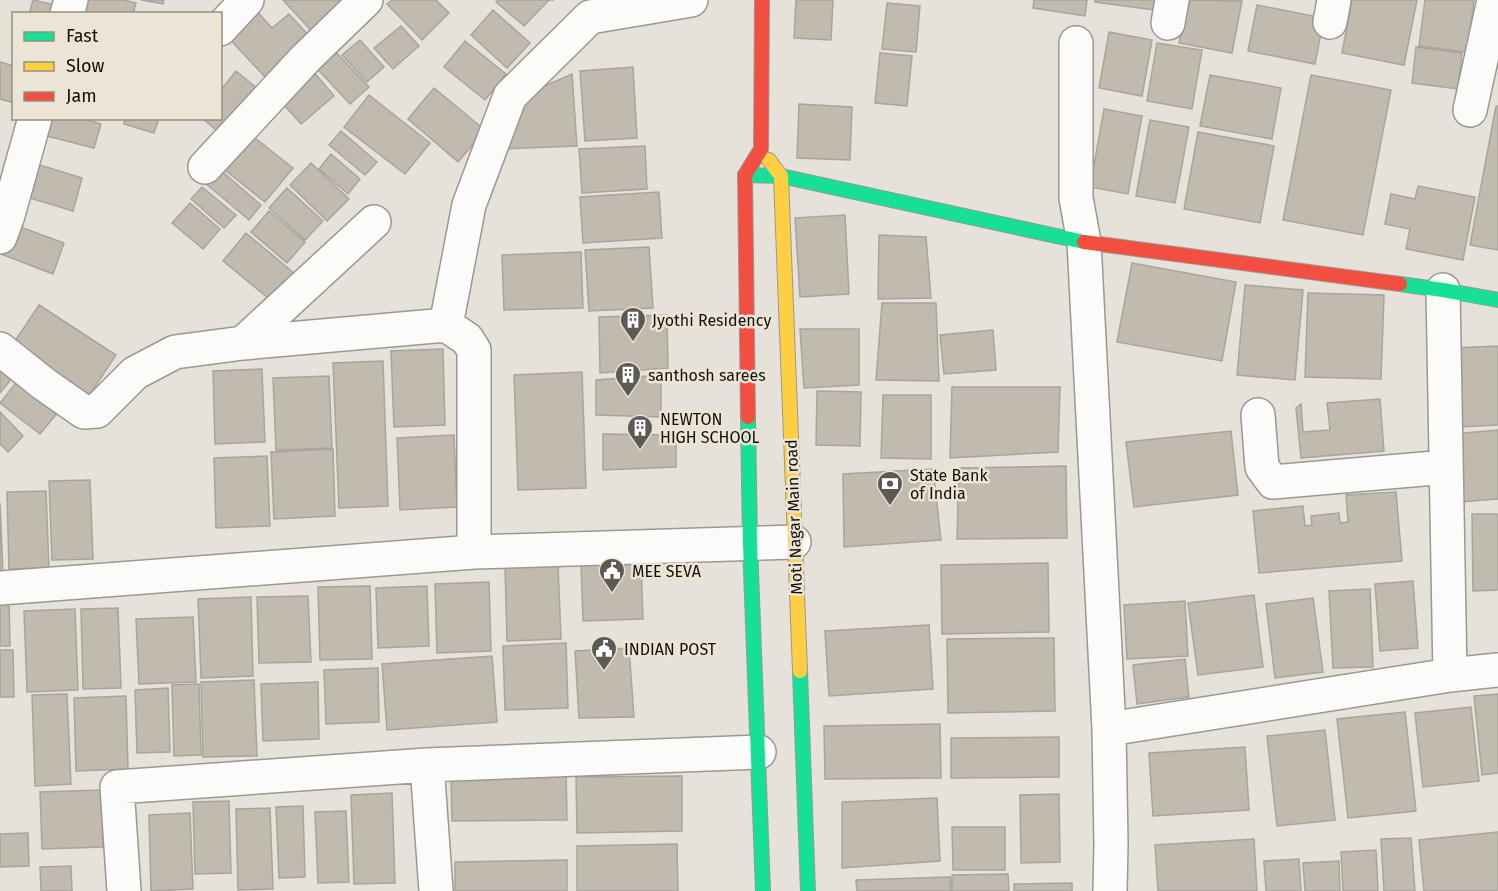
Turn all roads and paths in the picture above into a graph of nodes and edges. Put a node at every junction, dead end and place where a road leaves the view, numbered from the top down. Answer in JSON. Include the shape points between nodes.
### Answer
{"nodes":[{"id":1,"x":248,"y":0,"type":"edge"},
{"id":2,"x":366,"y":0,"type":"edge"},
{"id":3,"x":691,"y":0,"type":"edge"},
{"id":4,"x":762,"y":0,"type":"edge"},
{"id":5,"x":1494,"y":0,"type":"edge"},
{"id":6,"x":222,"y":27,"type":"edge"},
{"id":7,"x":1076,"y":43,"type":"dead end"},
{"id":8,"x":1470,"y":110,"type":"dead end"},
{"id":9,"x":34,"y":120,"type":"edge"},
{"id":10,"x":761,"y":149,"type":"junction"},
{"id":11,"x":205,"y":167,"type":"dead end"},
{"id":12,"x":745,"y":175,"type":"junction"},
{"id":13,"x":781,"y":176,"type":"junction"},
{"id":14,"x":374,"y":222,"type":"dead end"},
{"id":15,"x":0,"y":237,"type":"edge"},
{"id":16,"x":1084,"y":242,"type":"junction"},
{"id":17,"x":1443,"y":290,"type":"junction"},
{"id":18,"x":1498,"y":300,"type":"edge"},
{"id":19,"x":446,"y":325,"type":"junction"},
{"id":20,"x":243,"y":343,"type":"junction"},
{"id":21,"x":0,"y":349,"type":"edge"},
{"id":22,"x":1258,"y":415,"type":"dead end"},
{"id":23,"x":1446,"y":467,"type":"junction"},
{"id":24,"x":794,"y":542,"type":"junction"},
{"id":25,"x":750,"y":544,"type":"junction"},
{"id":26,"x":474,"y":552,"type":"junction"},
{"id":27,"x":0,"y":588,"type":"edge"},
{"id":28,"x":1498,"y":670,"type":"edge"},
{"id":29,"x":1450,"y":675,"type":"junction"},
{"id":30,"x":1109,"y":729,"type":"junction"},
{"id":31,"x":759,"y":752,"type":"junction"},
{"id":32,"x":427,"y":765,"type":"junction"},
{"id":33,"x":124,"y":891,"type":"edge"},
{"id":34,"x":436,"y":891,"type":"edge"},
{"id":35,"x":763,"y":891,"type":"edge"},
{"id":36,"x":808,"y":891,"type":"edge"},
{"id":37,"x":1110,"y":891,"type":"edge"}],
"edges":[{"from":1,"to":6,"type":"street"},
{"from":2,"to":11,"type":"street"},
{"from":3,"to":19,"type":"street","via":[[590,17],[510,96],[469,205]]},
{"from":4,"to":10,"type":"street"},
{"from":5,"to":8,"type":"street"},
{"from":7,"to":16,"type":"street","via":[[1076,198]]},
{"from":9,"to":15,"type":"street"},
{"from":10,"to":12,"type":"street"},
{"from":10,"to":13,"type":"street"},
{"from":12,"to":13,"type":"street"},
{"from":12,"to":25,"type":"street"},
{"from":13,"to":16,"type":"street"},
{"from":13,"to":24,"type":"street","name":"Moti Nagar Main road"},
{"from":14,"to":20,"type":"street"},
{"from":16,"to":17,"type":"street"},
{"from":16,"to":30,"type":"street"},
{"from":17,"to":18,"type":"street"},
{"from":17,"to":23,"type":"street"},
{"from":19,"to":20,"type":"street"},
{"from":19,"to":26,"type":"street","via":[[468,339],[474,350]]},
{"from":20,"to":21,"type":"street","via":[[175,352],[135,373],[97,411],[84,411]]},
{"from":22,"to":23,"type":"street","via":[[1262,467],[1273,482]]},
{"from":23,"to":29,"type":"street"},
{"from":24,"to":25,"type":"street"},
{"from":24,"to":36,"type":"street","name":"Moti Nagar Main road"},
{"from":25,"to":26,"type":"street"},
{"from":25,"to":31,"type":"street"},
{"from":26,"to":27,"type":"street"},
{"from":28,"to":29,"type":"street"},
{"from":29,"to":30,"type":"street"},
{"from":30,"to":37,"type":"street"},
{"from":31,"to":32,"type":"street"},
{"from":31,"to":35,"type":"street"},
{"from":32,"to":33,"type":"street","via":[[117,787]]},
{"from":32,"to":34,"type":"street"}]}
